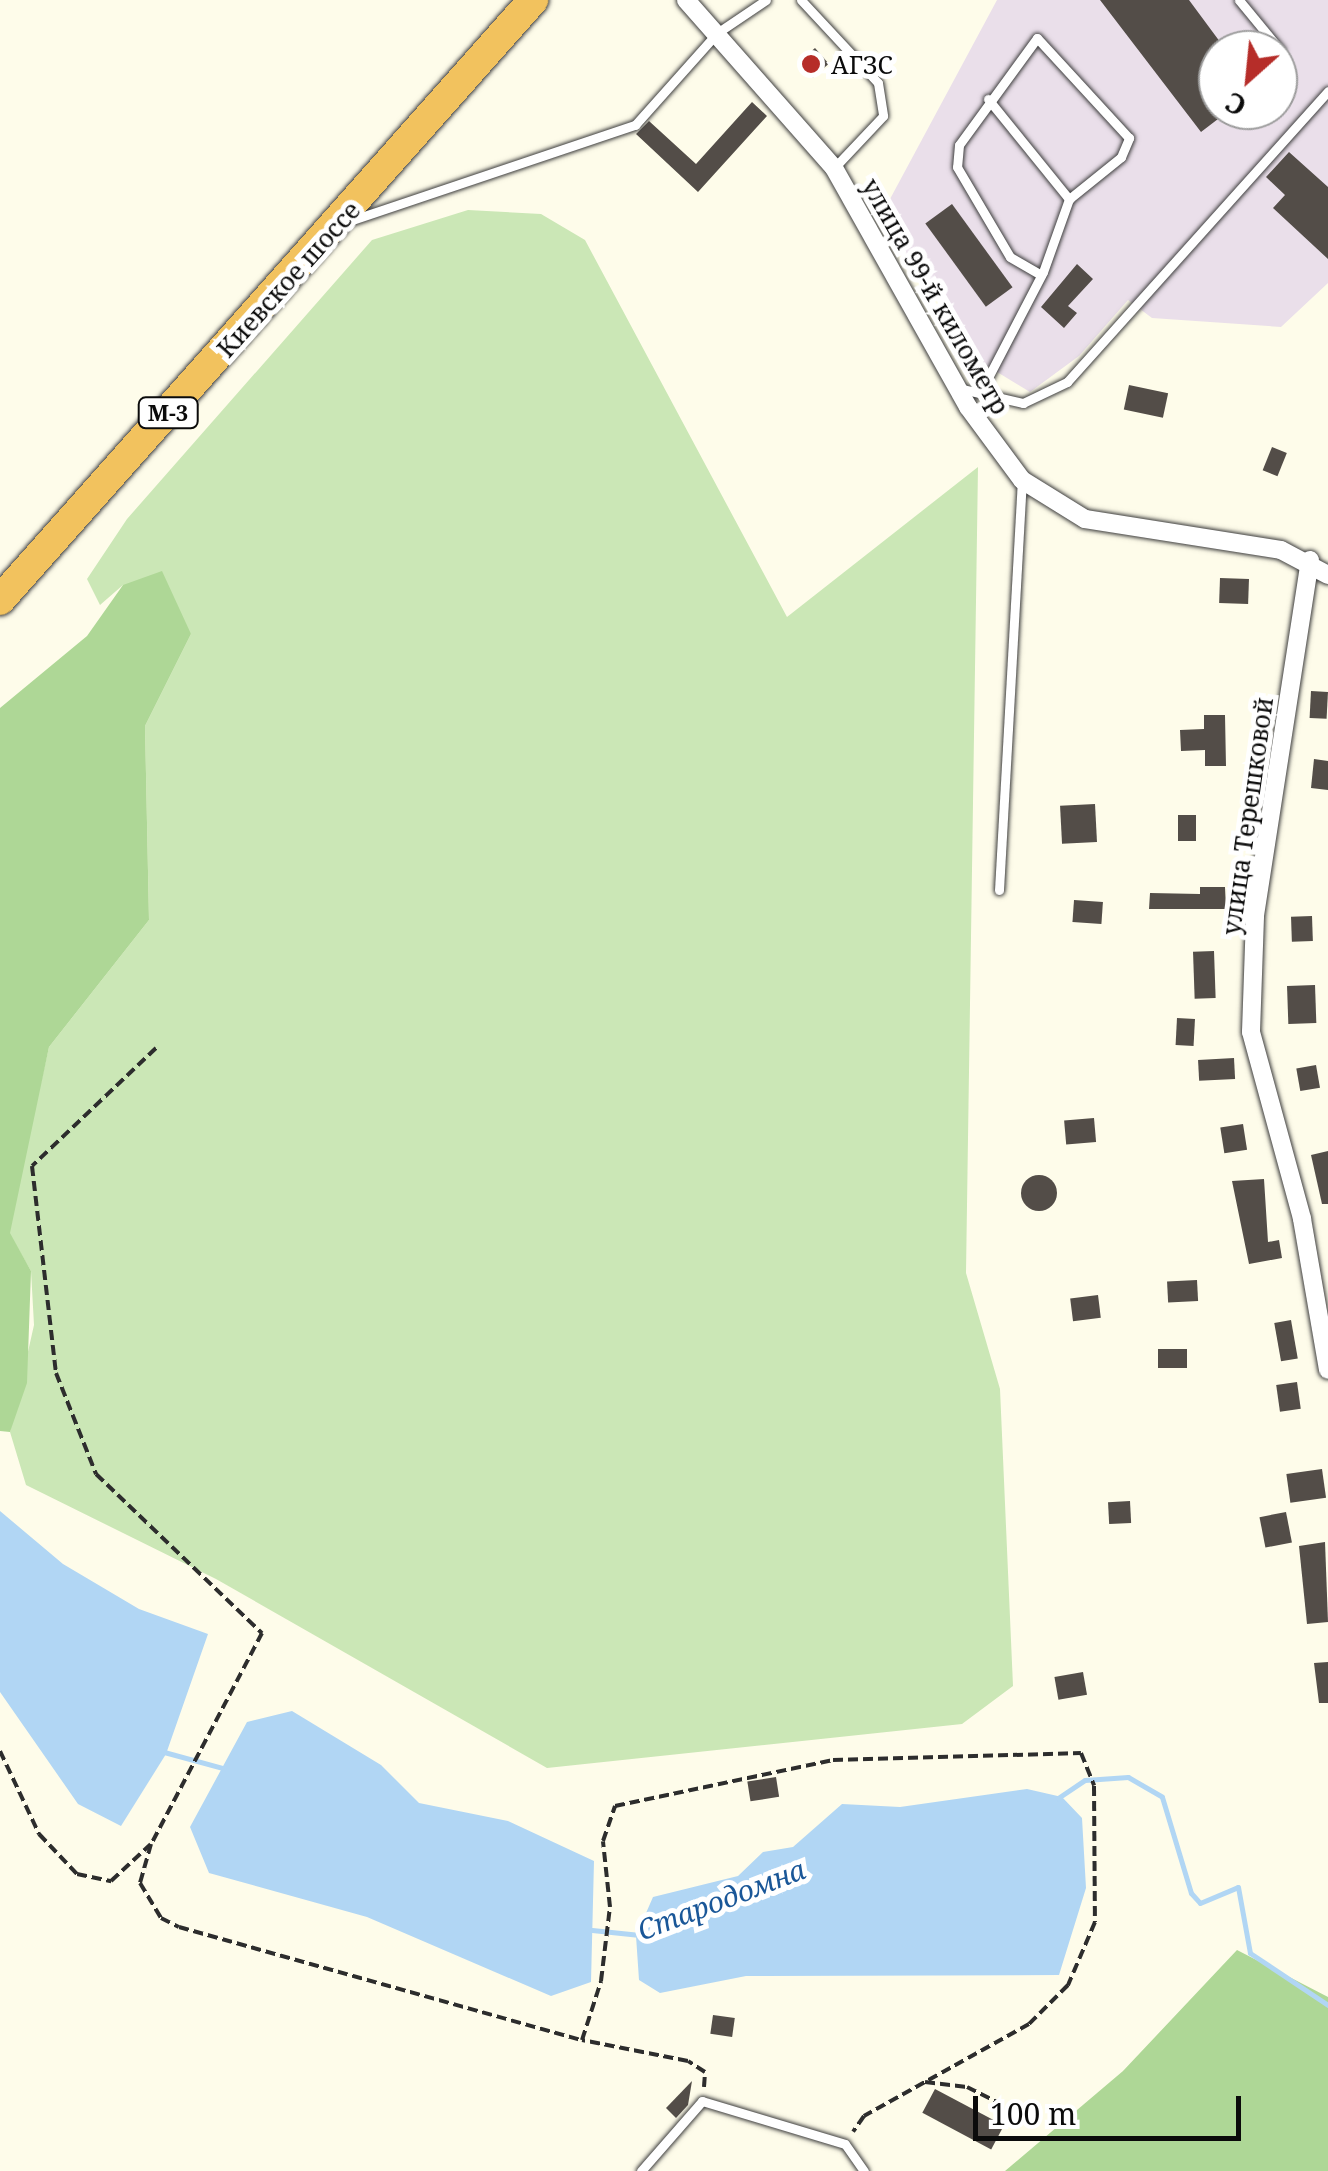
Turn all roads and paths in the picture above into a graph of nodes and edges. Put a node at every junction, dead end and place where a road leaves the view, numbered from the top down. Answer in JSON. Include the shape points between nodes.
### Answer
{"nodes":[{"id":1,"x":532,"y":0,"type":"edge"},
{"id":2,"x":686,"y":0,"type":"edge"},
{"id":3,"x":766,"y":0,"type":"edge"},
{"id":4,"x":800,"y":0,"type":"edge"},
{"id":5,"x":1239,"y":0,"type":"edge"},
{"id":6,"x":1264,"y":30,"type":"edge"},
{"id":7,"x":717,"y":32,"type":"junction"},
{"id":8,"x":1328,"y":90,"type":"edge"},
{"id":9,"x":988,"y":100,"type":"junction"},
{"id":10,"x":834,"y":168,"type":"junction"},
{"id":11,"x":1069,"y":200,"type":"junction"},
{"id":12,"x":336,"y":226,"type":"junction"},
{"id":13,"x":1041,"y":275,"type":"junction"},
{"id":14,"x":971,"y":391,"type":"junction"},
{"id":15,"x":1022,"y":480,"type":"junction"},
{"id":16,"x":1321,"y":566,"type":"edge"},
{"id":17,"x":0,"y":600,"type":"edge"},
{"id":18,"x":999,"y":890,"type":"dead end"},
{"id":19,"x":156,"y":1048,"type":"dead end"},
{"id":20,"x":1328,"y":1370,"type":"edge"},
{"id":21,"x":0,"y":1751,"type":"edge"},
{"id":22,"x":151,"y":1844,"type":"junction"},
{"id":23,"x":582,"y":2040,"type":"junction"},
{"id":24,"x":922,"y":2082,"type":"junction"},
{"id":25,"x":702,"y":2101,"type":"junction"},
{"id":26,"x":1019,"y":2113,"type":"dead end"},
{"id":27,"x":845,"y":2144,"type":"junction"},
{"id":28,"x":640,"y":2171,"type":"edge"},
{"id":29,"x":864,"y":2171,"type":"edge"}],
"edges":[{"from":1,"to":12,"type":"highway","name":"Киевское шоссе","number":"М-3"},
{"from":2,"to":7,"type":"street","name":"улица 99-й километр"},
{"from":3,"to":7,"type":"lane"},
{"from":4,"to":10,"type":"lane","via":[[878,82],[883,116]]},
{"from":5,"to":6,"type":"lane"},
{"from":7,"to":10,"type":"street","name":"улица 99-й километр"},
{"from":7,"to":12,"type":"lane","via":[[635,125]]},
{"from":8,"to":14,"type":"lane","via":[[1066,382],[1023,403]]},
{"from":9,"to":11,"type":"lane"},
{"from":9,"to":11,"type":"lane","via":[[1037,38],[1110,112],[1129,138],[1122,157]]},
{"from":9,"to":13,"type":"lane","via":[[957,167],[1010,257]]},
{"from":10,"to":14,"type":"street","name":"улица 99-й километр"},
{"from":11,"to":13,"type":"lane"},
{"from":12,"to":17,"type":"highway","name":"Киевское шоссе","number":"М-3"},
{"from":13,"to":14,"type":"lane"},
{"from":14,"to":15,"type":"street","name":"улица 99-й километр"},
{"from":15,"to":16,"type":"street","name":"улица 99-й километр","via":[[1085,519]]},
{"from":15,"to":18,"type":"lane"},
{"from":16,"to":20,"type":"street","name":"улица Терешковой","via":[[1254,917],[1250,1032],[1302,1219]]},
{"from":19,"to":22,"type":"path","via":[[32,1166],[56,1373],[96,1474],[262,1632]]},
{"from":21,"to":22,"type":"path","via":[[39,1834],[76,1874],[111,1881]]},
{"from":22,"to":23,"type":"path","via":[[140,1883],[161,1918],[179,1928]]},
{"from":23,"to":24,"type":"path","via":[[601,1981],[610,1907],[603,1842],[614,1806],[833,1760],[1081,1752],[1094,1786],[1096,1922],[1085,1956],[1029,2024]]},
{"from":23,"to":25,"type":"path","via":[[688,2060],[705,2072]]},
{"from":24,"to":26,"type":"path","via":[[967,2087]]},
{"from":24,"to":27,"type":"path","via":[[864,2116]]},
{"from":25,"to":27,"type":"lane"},
{"from":25,"to":28,"type":"lane"},
{"from":27,"to":29,"type":"lane"}]}
